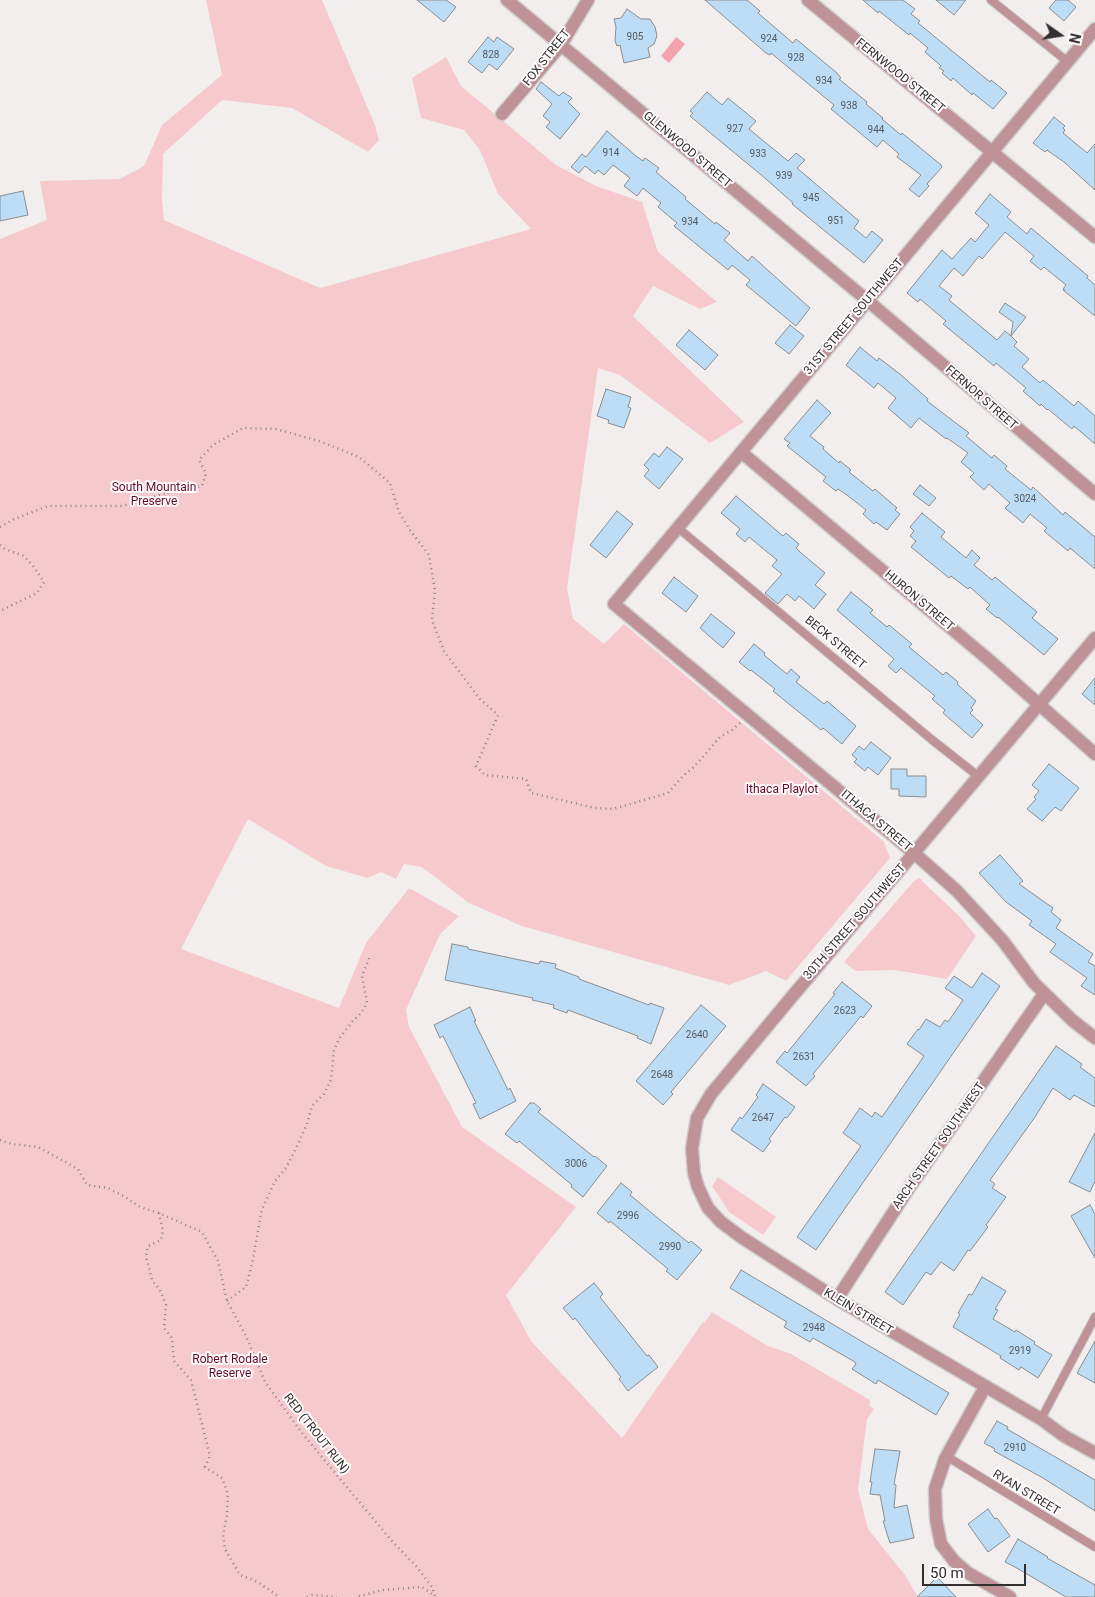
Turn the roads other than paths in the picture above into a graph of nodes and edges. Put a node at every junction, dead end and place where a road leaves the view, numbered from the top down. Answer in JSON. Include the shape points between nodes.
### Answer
{"nodes":[{"id":1,"x":507,"y":0,"type":"edge"},
{"id":2,"x":588,"y":0,"type":"edge"},
{"id":3,"x":808,"y":0,"type":"edge"},
{"id":4,"x":991,"y":0,"type":"edge"},
{"id":5,"x":1095,"y":29,"type":"edge"},
{"id":6,"x":561,"y":45,"type":"junction"},
{"id":7,"x":1068,"y":62,"type":"junction"},
{"id":8,"x":502,"y":114,"type":"dead end"},
{"id":9,"x":993,"y":152,"type":"junction"},
{"id":10,"x":1095,"y":237,"type":"edge"},
{"id":11,"x":868,"y":301,"type":"junction"},
{"id":12,"x":741,"y":452,"type":"junction"},
{"id":13,"x":1095,"y":494,"type":"edge"},
{"id":14,"x":678,"y":528,"type":"junction"},
{"id":15,"x":614,"y":604,"type":"joint"},
{"id":16,"x":1095,"y":638,"type":"edge"},
{"id":17,"x":1040,"y":704,"type":"junction"},
{"id":18,"x":1095,"y":754,"type":"edge"},
{"id":19,"x":978,"y":776,"type":"junction"},
{"id":20,"x":914,"y":853,"type":"junction"},
{"id":21,"x":1044,"y":994,"type":"junction"},
{"id":22,"x":1095,"y":1038,"type":"edge"},
{"id":23,"x":696,"y":1118,"type":"joint"},
{"id":24,"x":836,"y":1299,"type":"junction"},
{"id":25,"x":1095,"y":1317,"type":"edge"},
{"id":26,"x":985,"y":1387,"type":"junction"},
{"id":27,"x":1041,"y":1420,"type":"junction"},
{"id":28,"x":1095,"y":1453,"type":"edge"},
{"id":29,"x":946,"y":1456,"type":"junction"},
{"id":30,"x":1095,"y":1547,"type":"edge"},
{"id":31,"x":1010,"y":1597,"type":"edge"}],
"edges":[{"from":1,"to":6,"type":"street","name":"GLENWOOD STREET"},
{"from":2,"to":6,"type":"street","name":"FOX STREET"},
{"from":3,"to":9,"type":"street","name":"FERNWOOD STREET"},
{"from":4,"to":7,"type":"lane"},
{"from":5,"to":7,"type":"street","name":"31ST STREET SOUTHWEST"},
{"from":6,"to":8,"type":"street","name":"FOX STREET"},
{"from":6,"to":11,"type":"street","name":"GLENWOOD STREET"},
{"from":7,"to":9,"type":"street","name":"31ST STREET SOUTHWEST"},
{"from":9,"to":10,"type":"street","name":"FERNWOOD STREET"},
{"from":9,"to":11,"type":"street","name":"31ST STREET SOUTHWEST"},
{"from":11,"to":12,"type":"street","name":"31ST STREET SOUTHWEST"},
{"from":11,"to":13,"type":"street","name":"FERNOR STREET"},
{"from":12,"to":14,"type":"street","name":"31ST STREET SOUTHWEST"},
{"from":12,"to":17,"type":"street","name":"HURON STREET"},
{"from":14,"to":15,"type":"street","name":"31ST STREET SOUTHWEST"},
{"from":14,"to":19,"type":"lane","name":"BECK STREET"},
{"from":15,"to":20,"type":"street","name":"ITHACA STREET"},
{"from":16,"to":17,"type":"street","name":"30TH STREET SOUTHWEST"},
{"from":17,"to":18,"type":"street","name":"HURON STREET"},
{"from":17,"to":19,"type":"street","name":"30TH STREET SOUTHWEST"},
{"from":19,"to":20,"type":"street","name":"30TH STREET SOUTHWEST"},
{"from":20,"to":21,"type":"street","name":"ITHACA STREET","via":[[982,917]]},
{"from":20,"to":23,"type":"street","name":"30TH STREET SOUTHWEST","via":[[728,1073]]},
{"from":21,"to":22,"type":"street","name":"ITHACA STREET"},
{"from":21,"to":24,"type":"street","name":"ARCH STREET SOUTHWEST","via":[[908,1188]]},
{"from":23,"to":24,"type":"street","name":"KLEIN STREET","via":[[692,1148],[694,1173],[708,1208],[741,1237]]},
{"from":24,"to":26,"type":"street","name":"KLEIN STREET"},
{"from":25,"to":27,"type":"lane"},
{"from":26,"to":27,"type":"street","name":"KLEIN STREET"},
{"from":26,"to":29,"type":"street"},
{"from":27,"to":28,"type":"street","name":"KLEIN STREET"},
{"from":29,"to":30,"type":"lane","name":"RYAN STREET"},
{"from":29,"to":31,"type":"street","via":[[935,1489],[941,1544],[968,1573]]}]}
